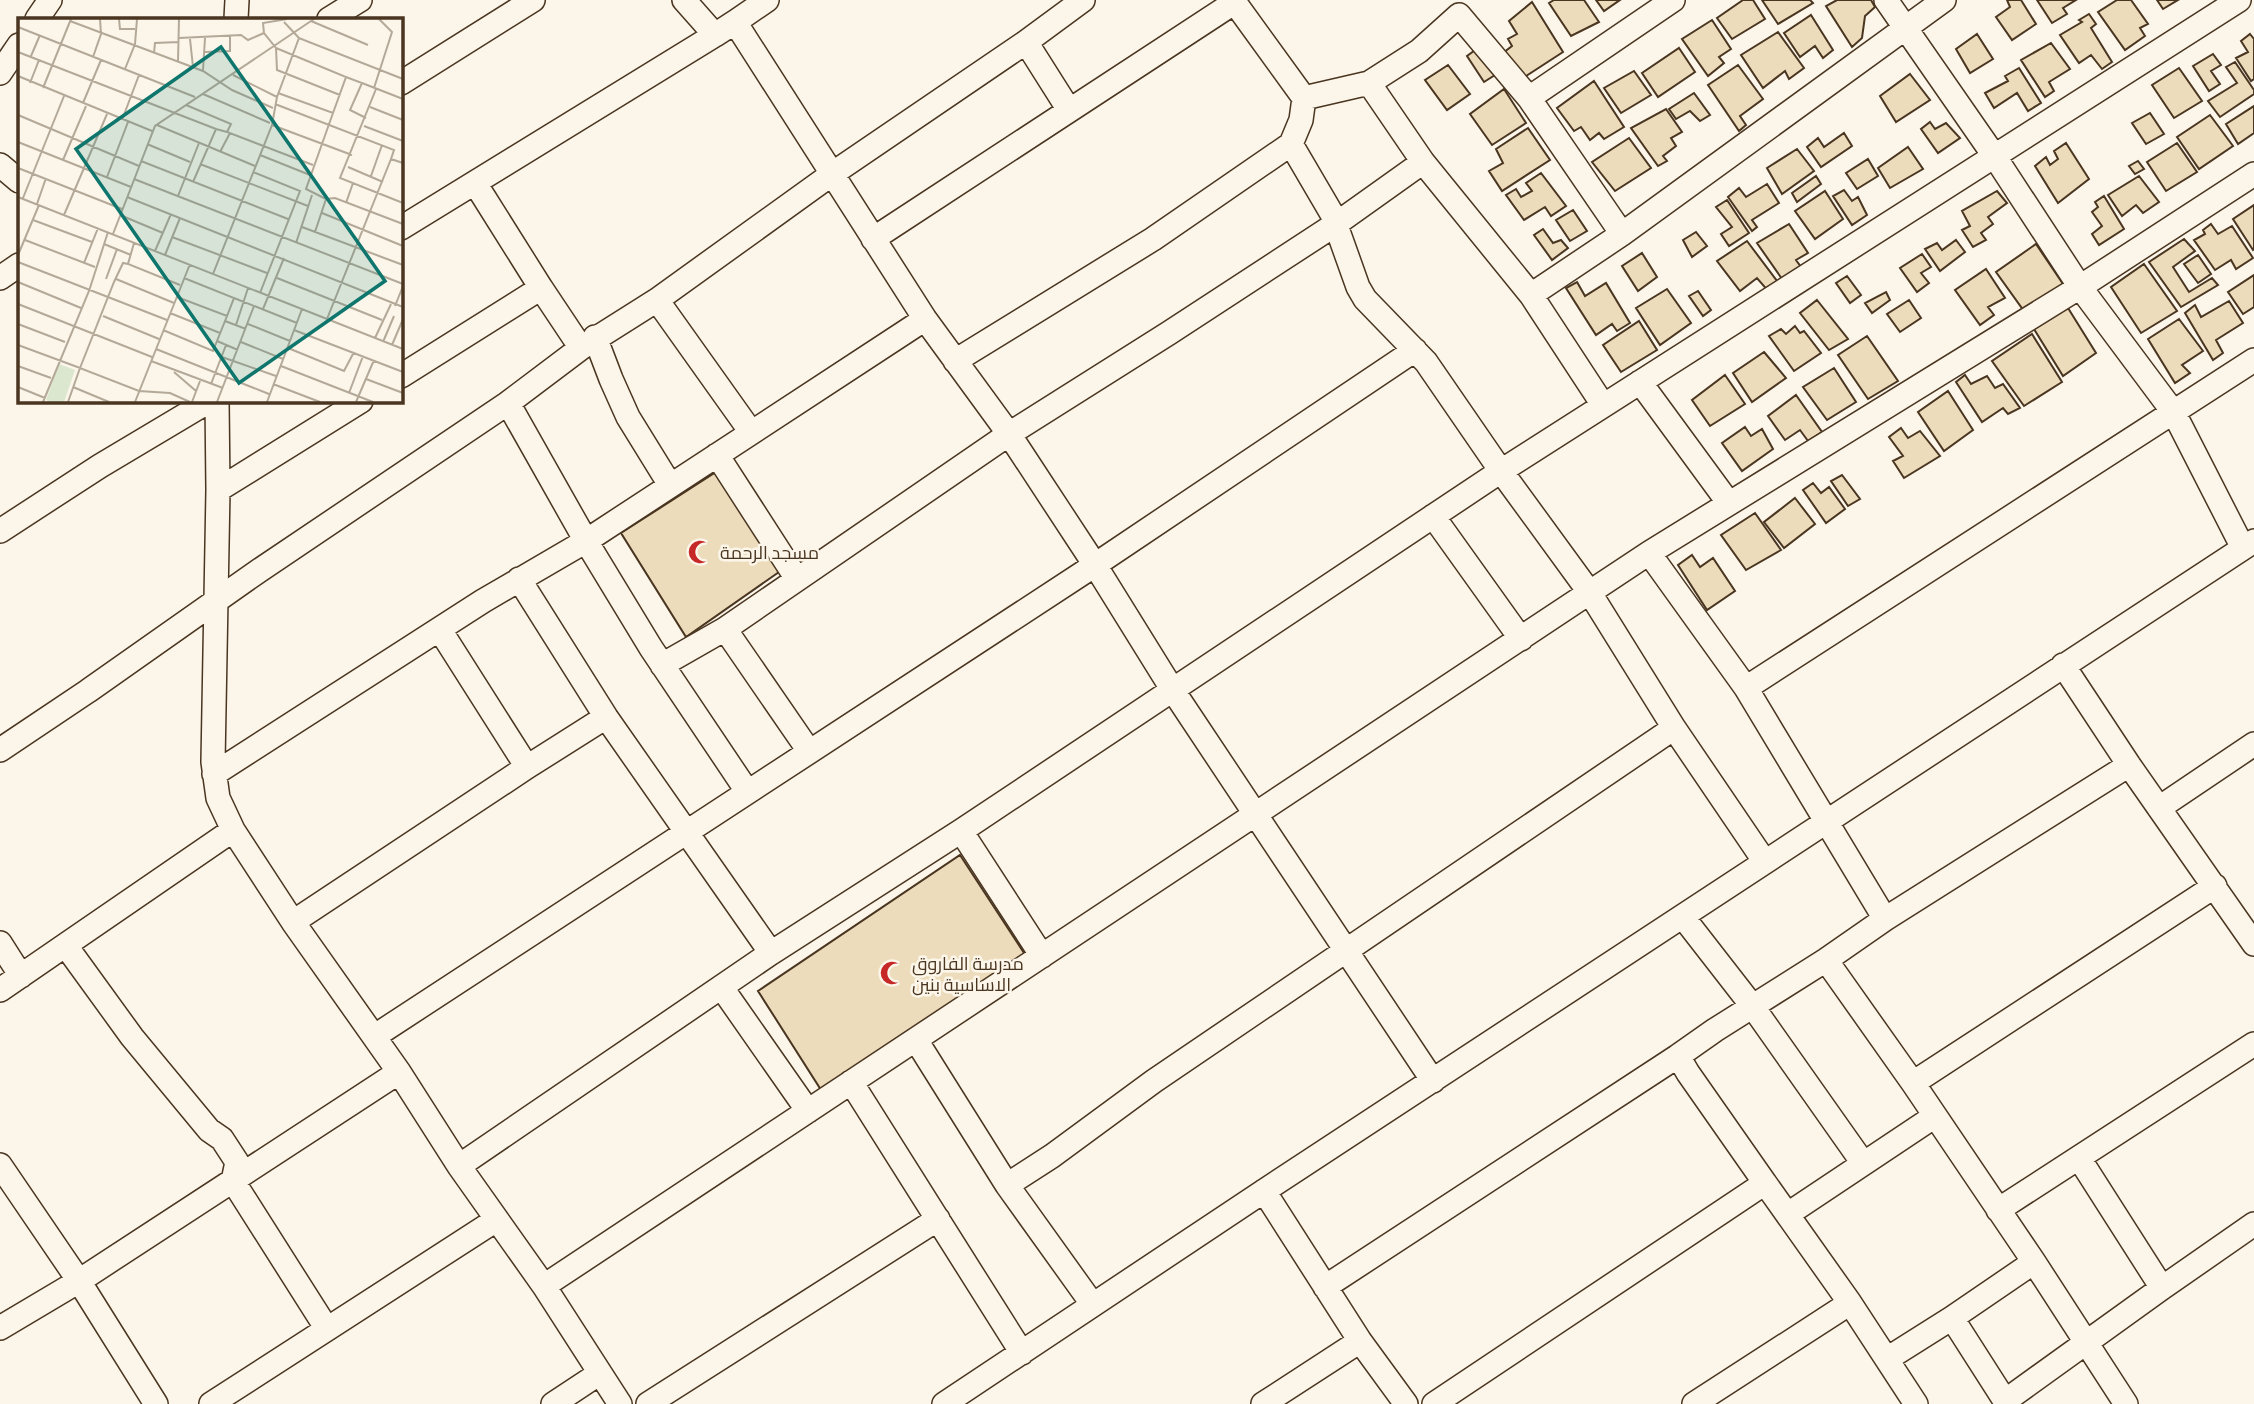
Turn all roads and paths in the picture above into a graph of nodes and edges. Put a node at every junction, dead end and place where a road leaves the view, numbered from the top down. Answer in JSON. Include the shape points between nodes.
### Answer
{"nodes":[{"id":1,"x":50,"y":0,"type":"edge"},
{"id":2,"x":237,"y":0,"type":"edge"},
{"id":3,"x":360,"y":0,"type":"edge"},
{"id":4,"x":533,"y":0,"type":"edge"},
{"id":5,"x":684,"y":0,"type":"edge"},
{"id":6,"x":767,"y":0,"type":"edge"},
{"id":7,"x":1083,"y":0,"type":"edge"},
{"id":8,"x":1673,"y":0,"type":"edge"},
{"id":9,"x":1886,"y":0,"type":"edge"},
{"id":10,"x":1944,"y":0,"type":"edge"},
{"id":11,"x":2239,"y":0,"type":"edge"},
{"id":12,"x":1234,"y":1,"type":"edge"},
{"id":13,"x":1462,"y":8,"type":"edge"},
{"id":14,"x":38,"y":18,"type":"edge"},
{"id":15,"x":236,"y":18,"type":"edge"},
{"id":16,"x":331,"y":18,"type":"edge"},
{"id":17,"x":735,"y":22,"type":"junction"},
{"id":18,"x":1904,"y":27,"type":"junction"},
{"id":19,"x":715,"y":35,"type":"junction"},
{"id":20,"x":1026,"y":42,"type":"junction"},
{"id":21,"x":18,"y":46,"type":"edge"},
{"id":22,"x":0,"y":73,"type":"edge"},
{"id":23,"x":402,"y":81,"type":"edge"},
{"id":24,"x":1369,"y":83,"type":"junction"},
{"id":25,"x":1304,"y":98,"type":"junction"},
{"id":26,"x":1529,"y":98,"type":"junction"},
{"id":27,"x":1069,"y":110,"type":"junction"},
{"id":28,"x":1291,"y":144,"type":"junction"},
{"id":29,"x":1995,"y":157,"type":"junction"},
{"id":30,"x":1423,"y":162,"type":"junction"},
{"id":31,"x":0,"y":165,"type":"edge"},
{"id":32,"x":832,"y":174,"type":"junction"},
{"id":33,"x":2254,"y":174,"type":"edge"},
{"id":34,"x":18,"y":180,"type":"edge"},
{"id":35,"x":475,"y":183,"type":"junction"},
{"id":36,"x":1336,"y":224,"type":"junction"},
{"id":37,"x":402,"y":227,"type":"edge"},
{"id":38,"x":1622,"y":234,"type":"junction"},
{"id":39,"x":873,"y":239,"type":"junction"},
{"id":40,"x":2080,"y":287,"type":"junction"},
{"id":41,"x":541,"y":288,"type":"junction"},
{"id":42,"x":1531,"y":295,"type":"junction"},
{"id":43,"x":657,"y":300,"type":"junction"},
{"id":44,"x":925,"y":319,"type":"junction"},
{"id":45,"x":588,"y":342,"type":"junction"},
{"id":46,"x":1415,"y":350,"type":"junction"},
{"id":47,"x":2254,"y":360,"type":"edge"},
{"id":48,"x":956,"y":361,"type":"junction"},
{"id":49,"x":402,"y":375,"type":"edge"},
{"id":50,"x":1640,"y":382,"type":"junction"},
{"id":51,"x":207,"y":402,"type":"edge"},
{"id":52,"x":217,"y":402,"type":"edge"},
{"id":53,"x":359,"y":402,"type":"edge"},
{"id":54,"x":508,"y":402,"type":"junction"},
{"id":55,"x":1603,"y":405,"type":"junction"},
{"id":56,"x":2175,"y":413,"type":"junction"},
{"id":57,"x":751,"y":432,"type":"junction"},
{"id":58,"x":1009,"y":434,"type":"junction"},
{"id":59,"x":717,"y":455,"type":"junction"},
{"id":60,"x":1501,"y":471,"type":"junction"},
{"id":61,"x":670,"y":485,"type":"junction"},
{"id":62,"x":218,"y":490,"type":"junction"},
{"id":63,"x":1728,"y":502,"type":"junction"},
{"id":64,"x":1433,"y":516,"type":"junction"},
{"id":65,"x":0,"y":531,"type":"edge"},
{"id":66,"x":586,"y":541,"type":"junction"},
{"id":67,"x":2248,"y":544,"type":"edge"},
{"id":68,"x":1649,"y":553,"type":"junction"},
{"id":69,"x":1095,"y":565,"type":"junction"},
{"id":70,"x":519,"y":579,"type":"junction"},
{"id":71,"x":797,"y":579,"type":"junction"},
{"id":72,"x":1590,"y":593,"type":"junction"},
{"id":73,"x":216,"y":601,"type":"junction"},
{"id":74,"x":725,"y":629,"type":"junction"},
{"id":75,"x":440,"y":630,"type":"junction"},
{"id":76,"x":1521,"y":639,"type":"junction"},
{"id":77,"x":663,"y":665,"type":"junction"},
{"id":78,"x":2063,"y":665,"type":"junction"},
{"id":79,"x":1746,"y":688,"type":"junction"},
{"id":80,"x":1172,"y":689,"type":"junction"},
{"id":81,"x":606,"y":717,"type":"junction"},
{"id":82,"x":1674,"y":728,"type":"junction"},
{"id":83,"x":2254,"y":744,"type":"edge"},
{"id":84,"x":0,"y":750,"type":"edge"},
{"id":85,"x":809,"y":751,"type":"junction"},
{"id":86,"x":2129,"y":765,"type":"junction"},
{"id":87,"x":527,"y":767,"type":"junction"},
{"id":88,"x":214,"y":774,"type":"junction"},
{"id":89,"x":747,"y":792,"type":"junction"},
{"id":90,"x":2159,"y":808,"type":"junction"},
{"id":91,"x":1254,"y":814,"type":"junction"},
{"id":92,"x":1826,"y":821,"type":"junction"},
{"id":93,"x":233,"y":831,"type":"junction"},
{"id":94,"x":686,"y":831,"type":"junction"},
{"id":95,"x":961,"y":831,"type":"junction"},
{"id":96,"x":1765,"y":862,"type":"junction"},
{"id":97,"x":2215,"y":886,"type":"junction"},
{"id":98,"x":1683,"y":917,"type":"junction"},
{"id":99,"x":1885,"y":919,"type":"junction"},
{"id":100,"x":293,"y":922,"type":"junction"},
{"id":101,"x":2252,"y":936,"type":"edge"},
{"id":102,"x":0,"y":943,"type":"edge"},
{"id":103,"x":66,"y":946,"type":"junction"},
{"id":104,"x":1346,"y":950,"type":"junction"},
{"id":105,"x":771,"y":953,"type":"junction"},
{"id":106,"x":1042,"y":956,"type":"junction"},
{"id":107,"x":1826,"y":961,"type":"junction"},
{"id":108,"x":21,"y":976,"type":"junction"},
{"id":109,"x":722,"y":988,"type":"junction"},
{"id":110,"x":0,"y":990,"type":"edge"},
{"id":111,"x":1753,"y":1007,"type":"junction"},
{"id":112,"x":374,"y":1036,"type":"junction"},
{"id":113,"x":916,"y":1040,"type":"junction"},
{"id":114,"x":2254,"y":1044,"type":"edge"},
{"id":115,"x":1678,"y":1056,"type":"junction"},
{"id":116,"x":399,"y":1072,"type":"junction"},
{"id":117,"x":1433,"y":1081,"type":"junction"},
{"id":118,"x":851,"y":1082,"type":"junction"},
{"id":119,"x":1913,"y":1083,"type":"junction"},
{"id":120,"x":807,"y":1111,"type":"junction"},
{"id":121,"x":1935,"y":1116,"type":"junction"},
{"id":122,"x":2079,"y":1158,"type":"junction"},
{"id":123,"x":1863,"y":1163,"type":"junction"},
{"id":124,"x":0,"y":1165,"type":"edge"},
{"id":125,"x":458,"y":1166,"type":"junction"},
{"id":126,"x":233,"y":1181,"type":"junction"},
{"id":127,"x":1765,"y":1183,"type":"junction"},
{"id":128,"x":1007,"y":1185,"type":"junction"},
{"id":129,"x":1264,"y":1191,"type":"junction"},
{"id":130,"x":1998,"y":1210,"type":"junction"},
{"id":131,"x":1788,"y":1214,"type":"junction"},
{"id":132,"x":938,"y":1219,"type":"junction"},
{"id":133,"x":496,"y":1220,"type":"junction"},
{"id":134,"x":2254,"y":1224,"type":"edge"},
{"id":135,"x":2034,"y":1262,"type":"junction"},
{"id":136,"x":79,"y":1281,"type":"junction"},
{"id":137,"x":544,"y":1286,"type":"junction"},
{"id":138,"x":1325,"y":1287,"type":"junction"},
{"id":139,"x":2162,"y":1288,"type":"junction"},
{"id":140,"x":1850,"y":1303,"type":"junction"},
{"id":141,"x":1093,"y":1305,"type":"junction"},
{"id":142,"x":1952,"y":1318,"type":"junction"},
{"id":143,"x":0,"y":1328,"type":"edge"},
{"id":144,"x":327,"y":1329,"type":"junction"},
{"id":145,"x":1360,"y":1341,"type":"junction"},
{"id":146,"x":2086,"y":1343,"type":"junction"},
{"id":147,"x":1022,"y":1353,"type":"junction"},
{"id":148,"x":1886,"y":1359,"type":"junction"},
{"id":149,"x":600,"y":1373,"type":"junction"},
{"id":150,"x":2006,"y":1403,"type":"edge"},
{"id":151,"x":156,"y":1404,"type":"edge"},
{"id":152,"x":211,"y":1404,"type":"edge"},
{"id":153,"x":553,"y":1404,"type":"edge"},
{"id":154,"x":620,"y":1404,"type":"edge"},
{"id":155,"x":648,"y":1404,"type":"edge"},
{"id":156,"x":944,"y":1404,"type":"edge"},
{"id":157,"x":1263,"y":1404,"type":"edge"},
{"id":158,"x":1406,"y":1404,"type":"edge"},
{"id":159,"x":1434,"y":1404,"type":"edge"},
{"id":160,"x":1694,"y":1404,"type":"edge"},
{"id":161,"x":1916,"y":1404,"type":"edge"},
{"id":162,"x":2126,"y":1404,"type":"edge"}],
"edges":[{"from":1,"to":14,"type":"street"},
{"from":2,"to":15,"type":"street"},
{"from":3,"to":16,"type":"street"},
{"from":4,"to":23,"type":"street"},
{"from":5,"to":19,"type":"street"},
{"from":6,"to":17,"type":"street"},
{"from":7,"to":20,"type":"street"},
{"from":8,"to":26,"type":"street"},
{"from":9,"to":18,"type":"street"},
{"from":10,"to":18,"type":"street"},
{"from":11,"to":29,"type":"street"},
{"from":12,"to":25,"type":"street"},
{"from":12,"to":27,"type":"street"},
{"from":13,"to":24,"type":"street","via":[[1419,51]]},
{"from":13,"to":26,"type":"street"},
{"from":17,"to":19,"type":"street"},
{"from":17,"to":32,"type":"street"},
{"from":18,"to":29,"type":"street"},
{"from":18,"to":38,"type":"street"},
{"from":19,"to":35,"type":"street"},
{"from":20,"to":27,"type":"street"},
{"from":20,"to":32,"type":"street"},
{"from":21,"to":22,"type":"street"},
{"from":24,"to":25,"type":"street"},
{"from":24,"to":30,"type":"street"},
{"from":25,"to":28,"type":"street"},
{"from":26,"to":38,"type":"street"},
{"from":27,"to":39,"type":"street"},
{"from":28,"to":36,"type":"street"},
{"from":28,"to":48,"type":"street","via":[[1153,239]]},
{"from":29,"to":40,"type":"street"},
{"from":29,"to":50,"type":"street"},
{"from":30,"to":36,"type":"street"},
{"from":30,"to":42,"type":"street"},
{"from":31,"to":34,"type":"street"},
{"from":32,"to":39,"type":"street"},
{"from":32,"to":43,"type":"street"},
{"from":33,"to":40,"type":"street"},
{"from":35,"to":37,"type":"street"},
{"from":35,"to":41,"type":"street"},
{"from":36,"to":46,"type":"street","via":[[1365,299]]},
{"from":36,"to":58,"type":"street"},
{"from":38,"to":42,"type":"street"},
{"from":39,"to":44,"type":"street"},
{"from":40,"to":56,"type":"street"},
{"from":40,"to":63,"type":"street"},
{"from":41,"to":45,"type":"street"},
{"from":41,"to":49,"type":"street"},
{"from":42,"to":55,"type":"street"},
{"from":43,"to":45,"type":"street"},
{"from":43,"to":57,"type":"street"},
{"from":44,"to":48,"type":"street"},
{"from":44,"to":57,"type":"street"},
{"from":45,"to":54,"type":"street"},
{"from":45,"to":61,"type":"street"},
{"from":46,"to":60,"type":"street"},
{"from":46,"to":69,"type":"street"},
{"from":47,"to":56,"type":"street"},
{"from":48,"to":58,"type":"street"},
{"from":50,"to":55,"type":"street"},
{"from":50,"to":63,"type":"street"},
{"from":51,"to":65,"type":"street"},
{"from":52,"to":62,"type":"street"},
{"from":53,"to":62,"type":"street"},
{"from":54,"to":66,"type":"street"},
{"from":54,"to":73,"type":"street"},
{"from":55,"to":60,"type":"street"},
{"from":56,"to":67,"type":"street"},
{"from":56,"to":79,"type":"street"},
{"from":57,"to":59,"type":"street"},
{"from":58,"to":69,"type":"street"},
{"from":58,"to":71,"type":"street"},
{"from":59,"to":61,"type":"street"},
{"from":59,"to":71,"type":"street"},
{"from":60,"to":64,"type":"street"},
{"from":60,"to":72,"type":"street"},
{"from":61,"to":66,"type":"street"},
{"from":62,"to":73,"type":"street"},
{"from":63,"to":68,"type":"street"},
{"from":64,"to":76,"type":"street"},
{"from":64,"to":80,"type":"street"},
{"from":66,"to":70,"type":"street"},
{"from":66,"to":77,"type":"street"},
{"from":67,"to":78,"type":"street"},
{"from":68,"to":72,"type":"street"},
{"from":68,"to":79,"type":"street"},
{"from":69,"to":80,"type":"street"},
{"from":69,"to":85,"type":"street"},
{"from":70,"to":75,"type":"street"},
{"from":70,"to":81,"type":"street"},
{"from":71,"to":74,"type":"street"},
{"from":72,"to":76,"type":"street"},
{"from":72,"to":82,"type":"street"},
{"from":73,"to":84,"type":"street"},
{"from":73,"to":88,"type":"street"},
{"from":74,"to":77,"type":"street"},
{"from":74,"to":85,"type":"street"},
{"from":75,"to":87,"type":"street"},
{"from":75,"to":88,"type":"street"},
{"from":76,"to":91,"type":"street"},
{"from":77,"to":89,"type":"street"},
{"from":78,"to":86,"type":"street"},
{"from":78,"to":92,"type":"street"},
{"from":79,"to":92,"type":"street"},
{"from":80,"to":91,"type":"street"},
{"from":80,"to":95,"type":"street"},
{"from":81,"to":87,"type":"street"},
{"from":81,"to":94,"type":"street"},
{"from":82,"to":96,"type":"street"},
{"from":82,"to":104,"type":"street"},
{"from":83,"to":90,"type":"street"},
{"from":85,"to":89,"type":"street"},
{"from":86,"to":90,"type":"street"},
{"from":86,"to":99,"type":"street"},
{"from":87,"to":100,"type":"street"},
{"from":88,"to":93,"type":"street"},
{"from":89,"to":94,"type":"street"},
{"from":90,"to":97,"type":"street"},
{"from":91,"to":104,"type":"street"},
{"from":91,"to":106,"type":"street"},
{"from":92,"to":96,"type":"street"},
{"from":92,"to":99,"type":"street"},
{"from":93,"to":100,"type":"street"},
{"from":93,"to":103,"type":"street"},
{"from":94,"to":105,"type":"street"},
{"from":94,"to":112,"type":"street"},
{"from":95,"to":105,"type":"street"},
{"from":95,"to":106,"type":"street"},
{"from":96,"to":98,"type":"street"},
{"from":97,"to":101,"type":"street"},
{"from":97,"to":119,"type":"street"},
{"from":98,"to":111,"type":"street"},
{"from":98,"to":117,"type":"street"},
{"from":99,"to":107,"type":"street"},
{"from":100,"to":112,"type":"street"},
{"from":102,"to":108,"type":"street"},
{"from":103,"to":108,"type":"street"},
{"from":103,"to":126,"type":"street","via":[[132,1037],[209,1130],[222,1139],[237,1162]]},
{"from":104,"to":117,"type":"street"},
{"from":104,"to":128,"type":"street"},
{"from":105,"to":109,"type":"street"},
{"from":106,"to":113,"type":"street"},
{"from":107,"to":111,"type":"street"},
{"from":107,"to":119,"type":"street"},
{"from":108,"to":110,"type":"street"},
{"from":109,"to":120,"type":"street"},
{"from":109,"to":125,"type":"street"},
{"from":111,"to":115,"type":"street"},
{"from":111,"to":123,"type":"street"},
{"from":112,"to":116,"type":"street"},
{"from":113,"to":118,"type":"street"},
{"from":113,"to":128,"type":"street"},
{"from":114,"to":122,"type":"street"},
{"from":115,"to":127,"type":"street"},
{"from":115,"to":138,"type":"street"},
{"from":116,"to":125,"type":"street"},
{"from":116,"to":126,"type":"street"},
{"from":117,"to":129,"type":"street"},
{"from":118,"to":120,"type":"street"},
{"from":118,"to":132,"type":"street"},
{"from":119,"to":121,"type":"street"},
{"from":120,"to":137,"type":"street"},
{"from":121,"to":123,"type":"street"},
{"from":121,"to":130,"type":"street"},
{"from":122,"to":130,"type":"street"},
{"from":122,"to":139,"type":"street"},
{"from":123,"to":131,"type":"street"},
{"from":124,"to":136,"type":"street"},
{"from":125,"to":133,"type":"street"},
{"from":126,"to":136,"type":"street"},
{"from":126,"to":144,"type":"street"},
{"from":127,"to":131,"type":"street"},
{"from":127,"to":159,"type":"street"},
{"from":128,"to":141,"type":"street"},
{"from":129,"to":138,"type":"street"},
{"from":129,"to":141,"type":"street"},
{"from":130,"to":135,"type":"street"},
{"from":131,"to":140,"type":"street"},
{"from":132,"to":147,"type":"street"},
{"from":132,"to":155,"type":"street"},
{"from":133,"to":137,"type":"street"},
{"from":133,"to":144,"type":"street"},
{"from":134,"to":139,"type":"street"},
{"from":135,"to":142,"type":"street"},
{"from":135,"to":146,"type":"street"},
{"from":136,"to":143,"type":"street"},
{"from":136,"to":151,"type":"street"},
{"from":137,"to":149,"type":"street"},
{"from":138,"to":145,"type":"street"},
{"from":139,"to":146,"type":"street"},
{"from":140,"to":148,"type":"street"},
{"from":140,"to":160,"type":"street"},
{"from":141,"to":147,"type":"street"},
{"from":142,"to":148,"type":"street"},
{"from":142,"to":150,"type":"street"},
{"from":144,"to":152,"type":"street"},
{"from":145,"to":157,"type":"street"},
{"from":145,"to":158,"type":"street"},
{"from":146,"to":150,"type":"street"},
{"from":146,"to":162,"type":"street"},
{"from":147,"to":156,"type":"street"},
{"from":148,"to":161,"type":"street"},
{"from":149,"to":153,"type":"street"},
{"from":149,"to":154,"type":"street"}]}
